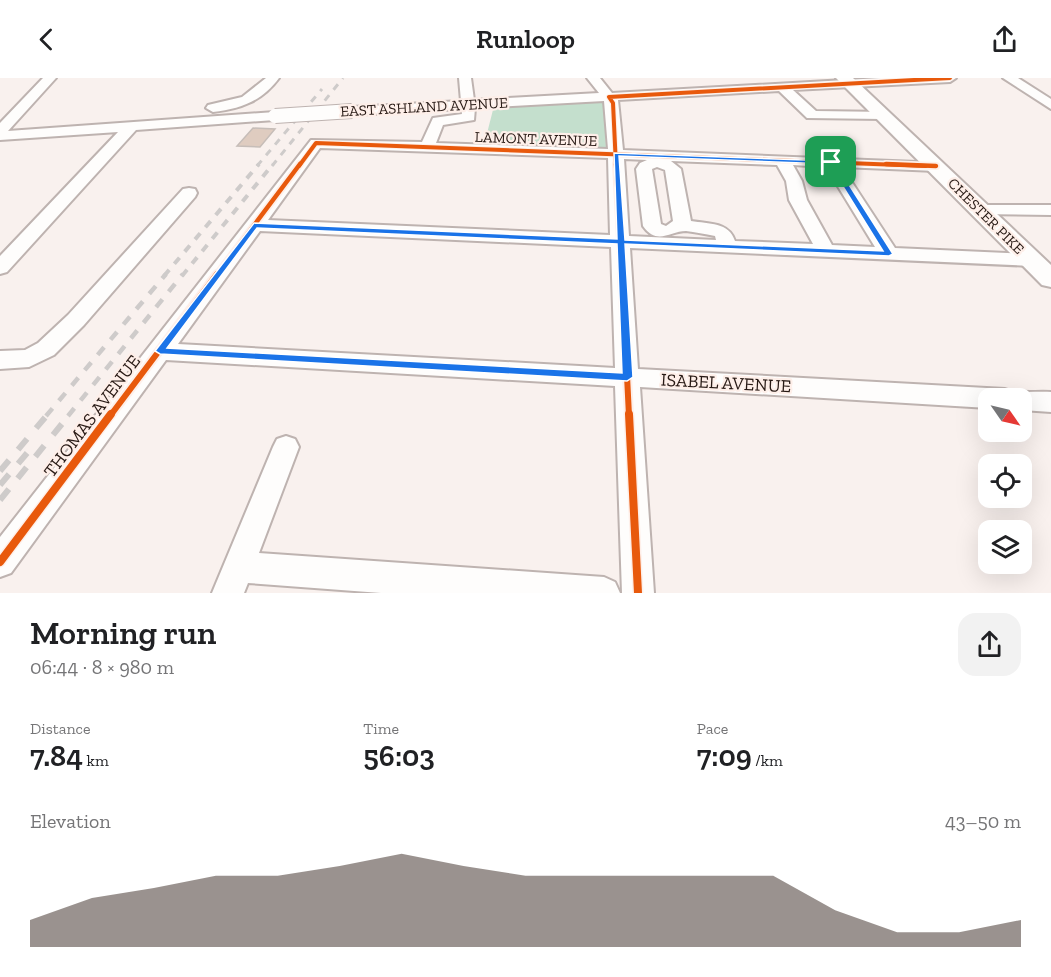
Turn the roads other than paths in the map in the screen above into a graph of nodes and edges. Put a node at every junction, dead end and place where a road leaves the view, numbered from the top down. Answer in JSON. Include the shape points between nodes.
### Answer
{"nodes":[{"id":1,"x":50,"y":78,"type":"edge"},
{"id":2,"x":273,"y":78,"type":"edge"},
{"id":3,"x":465,"y":78,"type":"edge"},
{"id":4,"x":593,"y":78,"type":"edge"},
{"id":5,"x":950,"y":78,"type":"edge"},
{"id":6,"x":1009,"y":78,"type":"edge"},
{"id":7,"x":846,"y":81,"type":"edge"},
{"id":8,"x":900,"y":81,"type":"junction"},
{"id":9,"x":782,"y":87,"type":"junction"},
{"id":10,"x":940,"y":88,"type":"dead end"},
{"id":11,"x":609,"y":97,"type":"junction"},
{"id":12,"x":468,"y":101,"type":"junction"},
{"id":13,"x":1051,"y":105,"type":"edge"},
{"id":14,"x":882,"y":115,"type":"junction"},
{"id":15,"x":177,"y":123,"type":"junction"},
{"id":16,"x":130,"y":128,"type":"junction"},
{"id":17,"x":0,"y":131,"type":"edge"},
{"id":18,"x":0,"y":136,"type":"edge"},
{"id":19,"x":316,"y":143,"type":"joint"},
{"id":20,"x":427,"y":147,"type":"junction"},
{"id":21,"x":616,"y":154,"type":"junction"},
{"id":22,"x":659,"y":159,"type":"junction"},
{"id":23,"x":782,"y":160,"type":"junction"},
{"id":24,"x":831,"y":162,"type":"junction"},
{"id":25,"x":936,"y":166,"type":"junction"},
{"id":26,"x":189,"y":193,"type":"dead end"},
{"id":27,"x":982,"y":210,"type":"junction"},
{"id":28,"x":1051,"y":210,"type":"edge"},
{"id":29,"x":254,"y":225,"type":"junction"},
{"id":30,"x":671,"y":233,"type":"junction"},
{"id":31,"x":621,"y":242,"type":"junction"},
{"id":32,"x":826,"y":251,"type":"junction"},
{"id":33,"x":889,"y":254,"type":"junction"},
{"id":34,"x":1032,"y":260,"type":"junction"},
{"id":35,"x":0,"y":268,"type":"edge"},
{"id":36,"x":1051,"y":279,"type":"edge"},
{"id":37,"x":160,"y":351,"type":"junction"},
{"id":38,"x":0,"y":360,"type":"edge"},
{"id":39,"x":627,"y":377,"type":"junction"},
{"id":40,"x":978,"y":397,"type":"edge"},
{"id":41,"x":1032,"y":401,"type":"edge"},
{"id":42,"x":1051,"y":402,"type":"edge"},
{"id":43,"x":286,"y":447,"type":"dead end"},
{"id":44,"x":0,"y":562,"type":"edge"},
{"id":45,"x":233,"y":580,"type":"edge"},
{"id":46,"x":604,"y":593,"type":"edge"},
{"id":47,"x":638,"y":593,"type":"edge"}],
"edges":[{"from":1,"to":17,"type":"street"},
{"from":2,"to":15,"type":"street","via":[[255,96],[226,107],[196,110]]},
{"from":3,"to":12,"type":"street"},
{"from":4,"to":11,"type":"street"},
{"from":5,"to":8,"type":"street","name":"EAST ASHLAND AVENUE"},
{"from":6,"to":13,"type":"street"},
{"from":7,"to":8,"type":"street","name":"EAST ASHLAND AVENUE"},
{"from":7,"to":9,"type":"street","name":"EAST ASHLAND AVENUE"},
{"from":7,"to":14,"type":"main road","name":"CHESTER PIKE"},
{"from":8,"to":10,"type":"street","via":[[913,89]]},
{"from":9,"to":11,"type":"street","name":"EAST ASHLAND AVENUE"},
{"from":9,"to":14,"type":"street","via":[[812,115]]},
{"from":11,"to":12,"type":"street","name":"EAST ASHLAND AVENUE"},
{"from":11,"to":21,"type":"street","via":[[613,103]]},
{"from":12,"to":15,"type":"street","name":"EAST ASHLAND AVENUE","bridge":true},
{"from":12,"to":20,"type":"street","via":[[467,118],[436,122]]},
{"from":14,"to":25,"type":"main road","name":"CHESTER PIKE"},
{"from":15,"to":16,"type":"street","name":"EAST ASHLAND AVENUE"},
{"from":16,"to":18,"type":"street","name":"EAST ASHLAND AVENUE"},
{"from":16,"to":35,"type":"street"},
{"from":19,"to":20,"type":"street","name":"LAMONT AVENUE"},
{"from":19,"to":29,"type":"street","name":"THOMAS AVENUE"},
{"from":20,"to":21,"type":"street","name":"LAMONT AVENUE"},
{"from":21,"to":22,"type":"street","name":"LAMONT AVENUE"},
{"from":21,"to":31,"type":"street"},
{"from":22,"to":23,"type":"street","name":"LAMONT AVENUE"},
{"from":22,"to":30,"type":"street","via":[[673,169],[682,221]]},
{"from":22,"to":30,"type":"street","via":[[644,169],[652,226]]},
{"from":23,"to":24,"type":"street","name":"LAMONT AVENUE"},
{"from":23,"to":32,"type":"street","via":[[794,181],[798,200]]},
{"from":24,"to":25,"type":"street","name":"LAMONT AVENUE"},
{"from":24,"to":33,"type":"street"},
{"from":25,"to":27,"type":"main road","name":"CHESTER PIKE"},
{"from":26,"to":38,"type":"street","via":[[46,349],[29,358]]},
{"from":27,"to":28,"type":"street"},
{"from":27,"to":34,"type":"main road","name":"CHESTER PIKE"},
{"from":29,"to":31,"type":"street"},
{"from":29,"to":37,"type":"street","name":"THOMAS AVENUE"},
{"from":30,"to":31,"type":"street"},
{"from":30,"to":32,"type":"street","via":[[727,246]]},
{"from":31,"to":39,"type":"street"},
{"from":32,"to":33,"type":"street"},
{"from":33,"to":34,"type":"street"},
{"from":34,"to":36,"type":"main road","name":"CHESTER PIKE"},
{"from":37,"to":39,"type":"street","name":"ISABEL AVENUE"},
{"from":37,"to":44,"type":"street","name":"THOMAS AVENUE"},
{"from":39,"to":40,"type":"street","name":"ISABEL AVENUE"},
{"from":39,"to":47,"type":"street"},
{"from":41,"to":42,"type":"street"},
{"from":43,"to":45,"type":"street"},
{"from":45,"to":46,"type":"street"}]}
